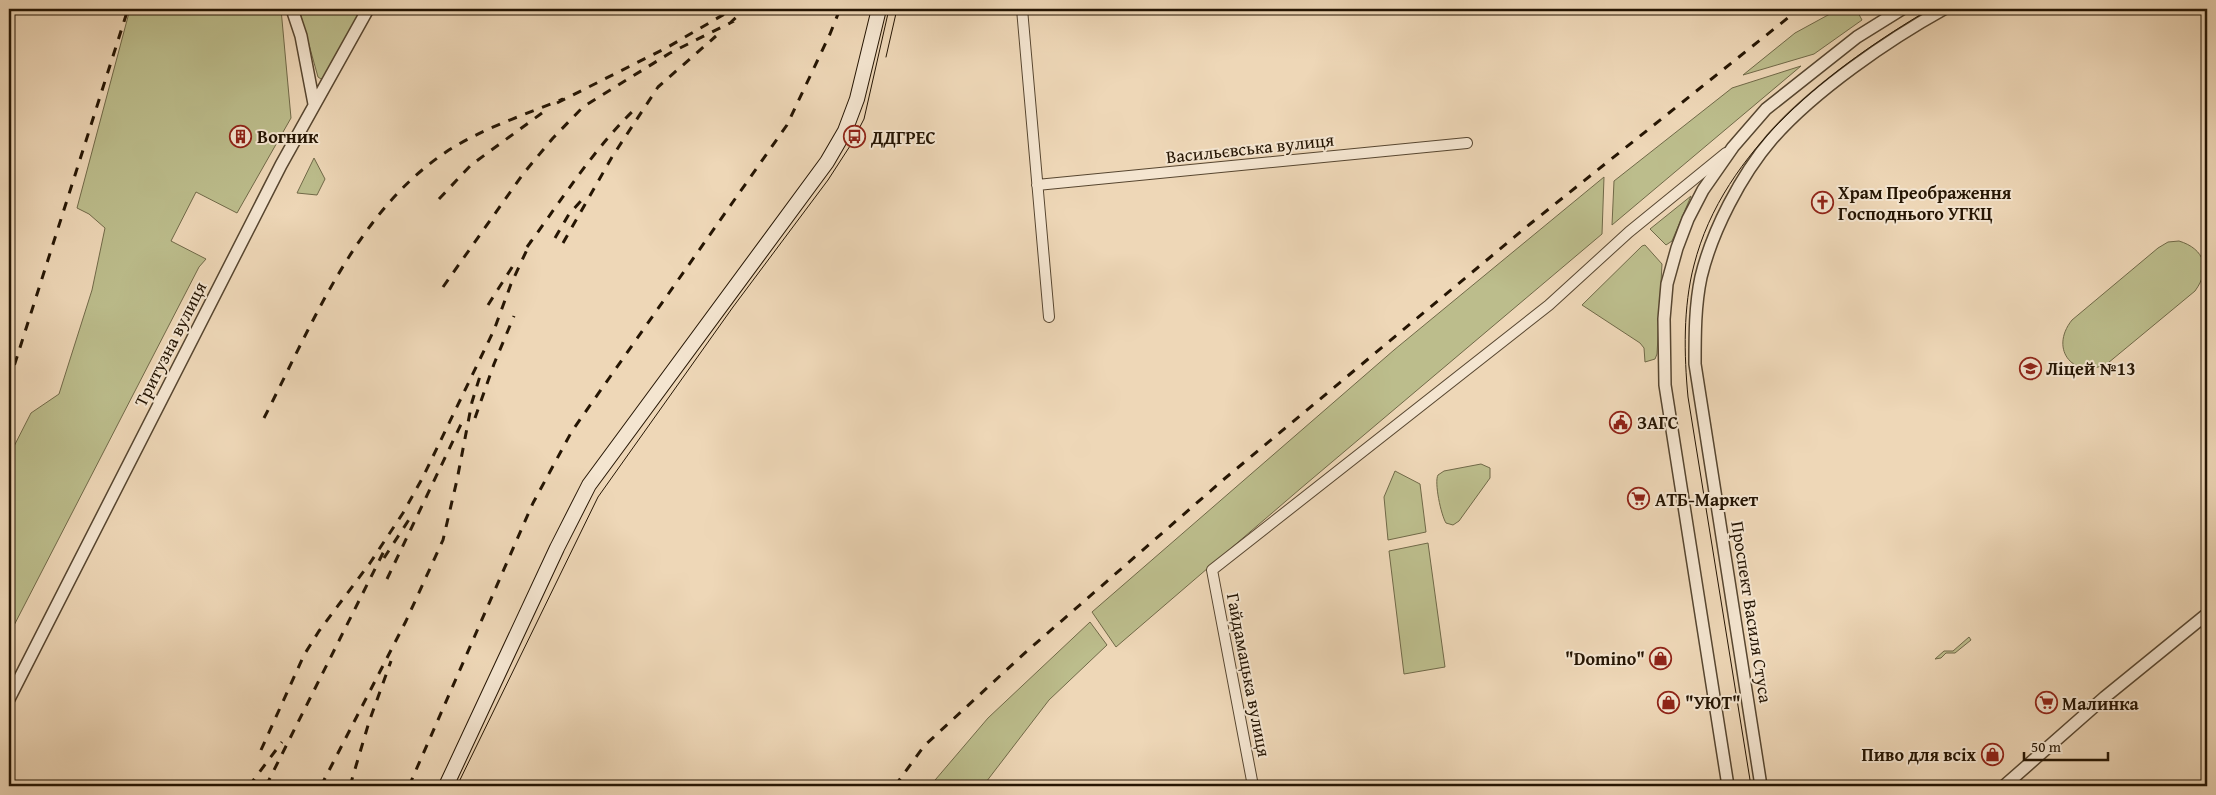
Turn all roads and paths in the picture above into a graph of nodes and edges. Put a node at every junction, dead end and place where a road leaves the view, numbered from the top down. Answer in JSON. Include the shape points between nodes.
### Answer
{"nodes":[{"id":1,"x":292,"y":9,"type":"edge"},
{"id":2,"x":368,"y":9,"type":"edge"},
{"id":3,"x":880,"y":9,"type":"edge"},
{"id":4,"x":1022,"y":9,"type":"edge"},
{"id":5,"x":1902,"y":9,"type":"edge"},
{"id":6,"x":1944,"y":9,"type":"edge"},
{"id":7,"x":314,"y":104,"type":"junction"},
{"id":8,"x":1467,"y":143,"type":"dead end"},
{"id":9,"x":1733,"y":148,"type":"junction"},
{"id":10,"x":1037,"y":185,"type":"junction"},
{"id":11,"x":1049,"y":316,"type":"dead end"},
{"id":12,"x":2207,"y":614,"type":"edge"},
{"id":13,"x":9,"y":699,"type":"edge"},
{"id":14,"x":446,"y":786,"type":"edge"},
{"id":15,"x":1253,"y":786,"type":"edge"},
{"id":16,"x":1728,"y":786,"type":"edge"},
{"id":17,"x":1761,"y":786,"type":"edge"},
{"id":18,"x":2004,"y":786,"type":"edge"}],
"edges":[{"from":1,"to":7,"type":"street"},
{"from":2,"to":7,"type":"street","name":"Тритузна вулиця"},
{"from":3,"to":14,"type":"main road","via":[[857,99],[845,132],[821,170],[590,485],[557,548]]},
{"from":4,"to":10,"type":"street"},
{"from":5,"to":9,"type":"street","via":[[1857,37],[1766,109]]},
{"from":6,"to":17,"type":"street","name":"Проспект Василя Стуса","via":[[1844,74],[1772,139],[1730,204],[1701,276],[1695,318],[1694,364]]},
{"from":7,"to":13,"type":"street","name":"Тритузна вулиця"},
{"from":8,"to":10,"type":"street","name":"Васильєвська вулиця"},
{"from":9,"to":15,"type":"street","name":"Гайдамацька вулиця","via":[[1629,232],[1549,305],[1212,570]]},
{"from":9,"to":16,"type":"street","via":[[1703,190],[1677,248],[1667,284],[1663,349],[1664,385]]},
{"from":10,"to":11,"type":"street"},
{"from":12,"to":18,"type":"street","via":[[2105,697]]}]}
